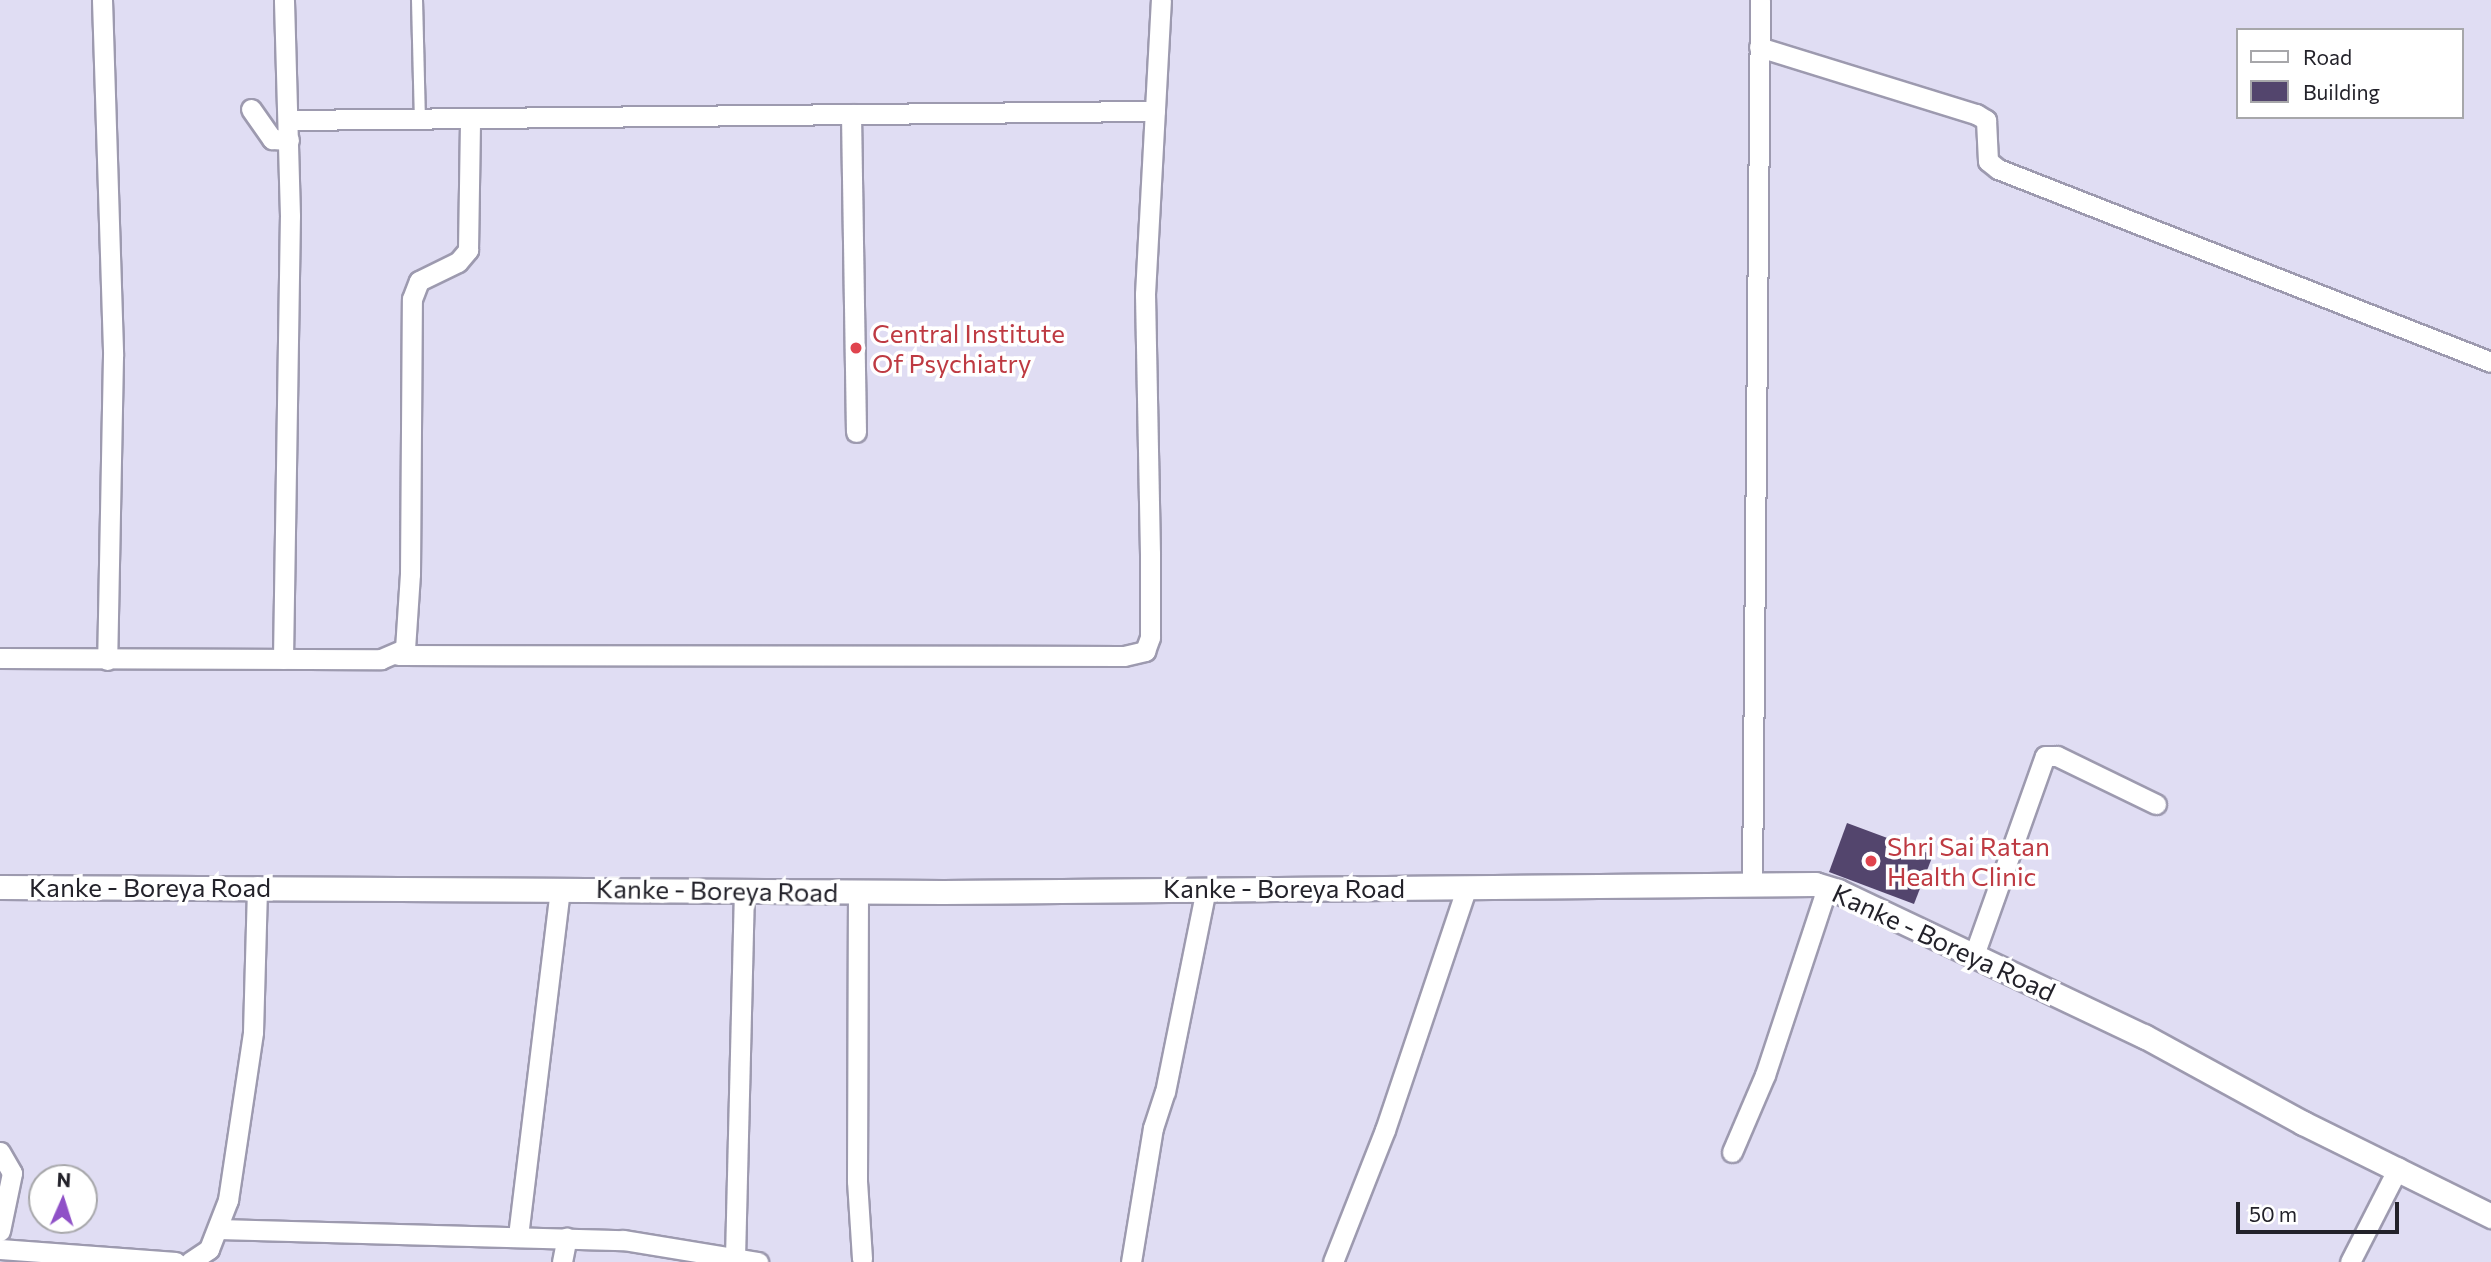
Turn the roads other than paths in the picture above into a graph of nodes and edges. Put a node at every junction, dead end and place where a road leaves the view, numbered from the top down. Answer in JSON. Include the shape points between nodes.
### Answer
{"nodes":[{"id":1,"x":102,"y":0,"type":"edge"},
{"id":2,"x":284,"y":0,"type":"edge"},
{"id":3,"x":417,"y":0,"type":"edge"},
{"id":4,"x":1161,"y":0,"type":"edge"},
{"id":5,"x":1759,"y":0,"type":"edge"},
{"id":6,"x":1759,"y":47,"type":"junction"},
{"id":7,"x":251,"y":109,"type":"dead end"},
{"id":8,"x":1155,"y":111,"type":"junction"},
{"id":9,"x":851,"y":114,"type":"junction"},
{"id":10,"x":420,"y":118,"type":"junction"},
{"id":11,"x":470,"y":118,"type":"junction"},
{"id":12,"x":289,"y":130,"type":"junction"},
{"id":13,"x":2491,"y":362,"type":"edge"},
{"id":14,"x":856,"y":432,"type":"dead end"},
{"id":15,"x":398,"y":655,"type":"junction"},
{"id":16,"x":0,"y":658,"type":"edge"},
{"id":17,"x":283,"y":659,"type":"junction"},
{"id":18,"x":107,"y":660,"type":"junction"},
{"id":19,"x":2156,"y":804,"type":"dead end"},
{"id":20,"x":1752,"y":884,"type":"junction"},
{"id":21,"x":257,"y":886,"type":"junction"},
{"id":22,"x":0,"y":887,"type":"edge"},
{"id":23,"x":1467,"y":887,"type":"junction"},
{"id":24,"x":1827,"y":887,"type":"junction"},
{"id":25,"x":560,"y":888,"type":"junction"},
{"id":26,"x":1206,"y":889,"type":"junction"},
{"id":27,"x":744,"y":890,"type":"junction"},
{"id":28,"x":858,"y":891,"type":"junction"},
{"id":29,"x":1974,"y":955,"type":"junction"},
{"id":30,"x":0,"y":1152,"type":"edge"},
{"id":31,"x":1732,"y":1152,"type":"dead end"},
{"id":32,"x":2398,"y":1168,"type":"junction"},
{"id":33,"x":2491,"y":1216,"type":"edge"},
{"id":34,"x":219,"y":1229,"type":"junction"},
{"id":35,"x":0,"y":1231,"type":"edge"},
{"id":36,"x":518,"y":1236,"type":"junction"},
{"id":37,"x":567,"y":1237,"type":"junction"},
{"id":38,"x":0,"y":1249,"type":"edge"},
{"id":39,"x":735,"y":1258,"type":"junction"},
{"id":40,"x":862,"y":1259,"type":"dead end"},
{"id":41,"x":176,"y":1262,"type":"edge"},
{"id":42,"x":190,"y":1262,"type":"edge"},
{"id":43,"x":562,"y":1262,"type":"edge"},
{"id":44,"x":758,"y":1262,"type":"edge"},
{"id":45,"x":1131,"y":1262,"type":"edge"},
{"id":46,"x":1333,"y":1262,"type":"edge"},
{"id":47,"x":2350,"y":1262,"type":"edge"}],
"edges":[{"from":1,"to":18,"type":"street","via":[[113,356]]},
{"from":2,"to":12,"type":"street"},
{"from":3,"to":10,"type":"lane"},
{"from":4,"to":8,"type":"street"},
{"from":5,"to":6,"type":"street"},
{"from":6,"to":13,"type":"street","via":[[1976,114],[1986,120],[1988,161],[1998,169]]},
{"from":6,"to":20,"type":"street"},
{"from":7,"to":12,"type":"street","via":[[272,139]]},
{"from":8,"to":9,"type":"street"},
{"from":8,"to":15,"type":"street","via":[[1145,294],[1150,554],[1150,638],[1145,651],[1124,656]]},
{"from":9,"to":11,"type":"street"},
{"from":9,"to":14,"type":"street"},
{"from":10,"to":11,"type":"street"},
{"from":10,"to":12,"type":"street"},
{"from":11,"to":15,"type":"street","via":[[468,250],[458,262],[419,281],[412,299],[408,640]]},
{"from":12,"to":17,"type":"street"},
{"from":15,"to":17,"type":"street"},
{"from":16,"to":18,"type":"street"},
{"from":17,"to":18,"type":"street"},
{"from":19,"to":29,"type":"street","via":[[2057,756],[2045,756]]},
{"from":20,"to":23,"type":"street","name":"Kanke - Boreya Road"},
{"from":20,"to":24,"type":"street","name":"Kanke - Boreya Road"},
{"from":21,"to":22,"type":"street","name":"Kanke - Boreya Road"},
{"from":21,"to":25,"type":"street","name":"Kanke - Boreya Road"},
{"from":21,"to":34,"type":"street","via":[[252,1044],[228,1200]]},
{"from":23,"to":26,"type":"street","name":"Kanke - Boreya Road"},
{"from":23,"to":46,"type":"street","via":[[1384,1130]]},
{"from":24,"to":29,"type":"street","name":"Kanke - Boreya Road"},
{"from":24,"to":31,"type":"street","via":[[1765,1076]]},
{"from":25,"to":27,"type":"street","name":"Kanke - Boreya Road"},
{"from":25,"to":36,"type":"street"},
{"from":26,"to":28,"type":"street","name":"Kanke - Boreya Road"},
{"from":26,"to":45,"type":"street","via":[[1165,1092],[1153,1128]]},
{"from":27,"to":28,"type":"street","name":"Kanke - Boreya Road"},
{"from":27,"to":39,"type":"street"},
{"from":28,"to":40,"type":"street","via":[[857,1181]]},
{"from":29,"to":32,"type":"street","name":"Kanke - Boreya Road","via":[[2144,1036],[2303,1123]]},
{"from":30,"to":35,"type":"street","via":[[12,1173]]},
{"from":32,"to":33,"type":"street","name":"Kanke - Boreya Road"},
{"from":32,"to":47,"type":"street"},
{"from":34,"to":36,"type":"street"},
{"from":34,"to":42,"type":"street","via":[[202,1257]]},
{"from":36,"to":37,"type":"street"},
{"from":37,"to":39,"type":"street","via":[[622,1240]]},
{"from":37,"to":43,"type":"street"},
{"from":38,"to":41,"type":"street"},
{"from":39,"to":44,"type":"street"}]}
